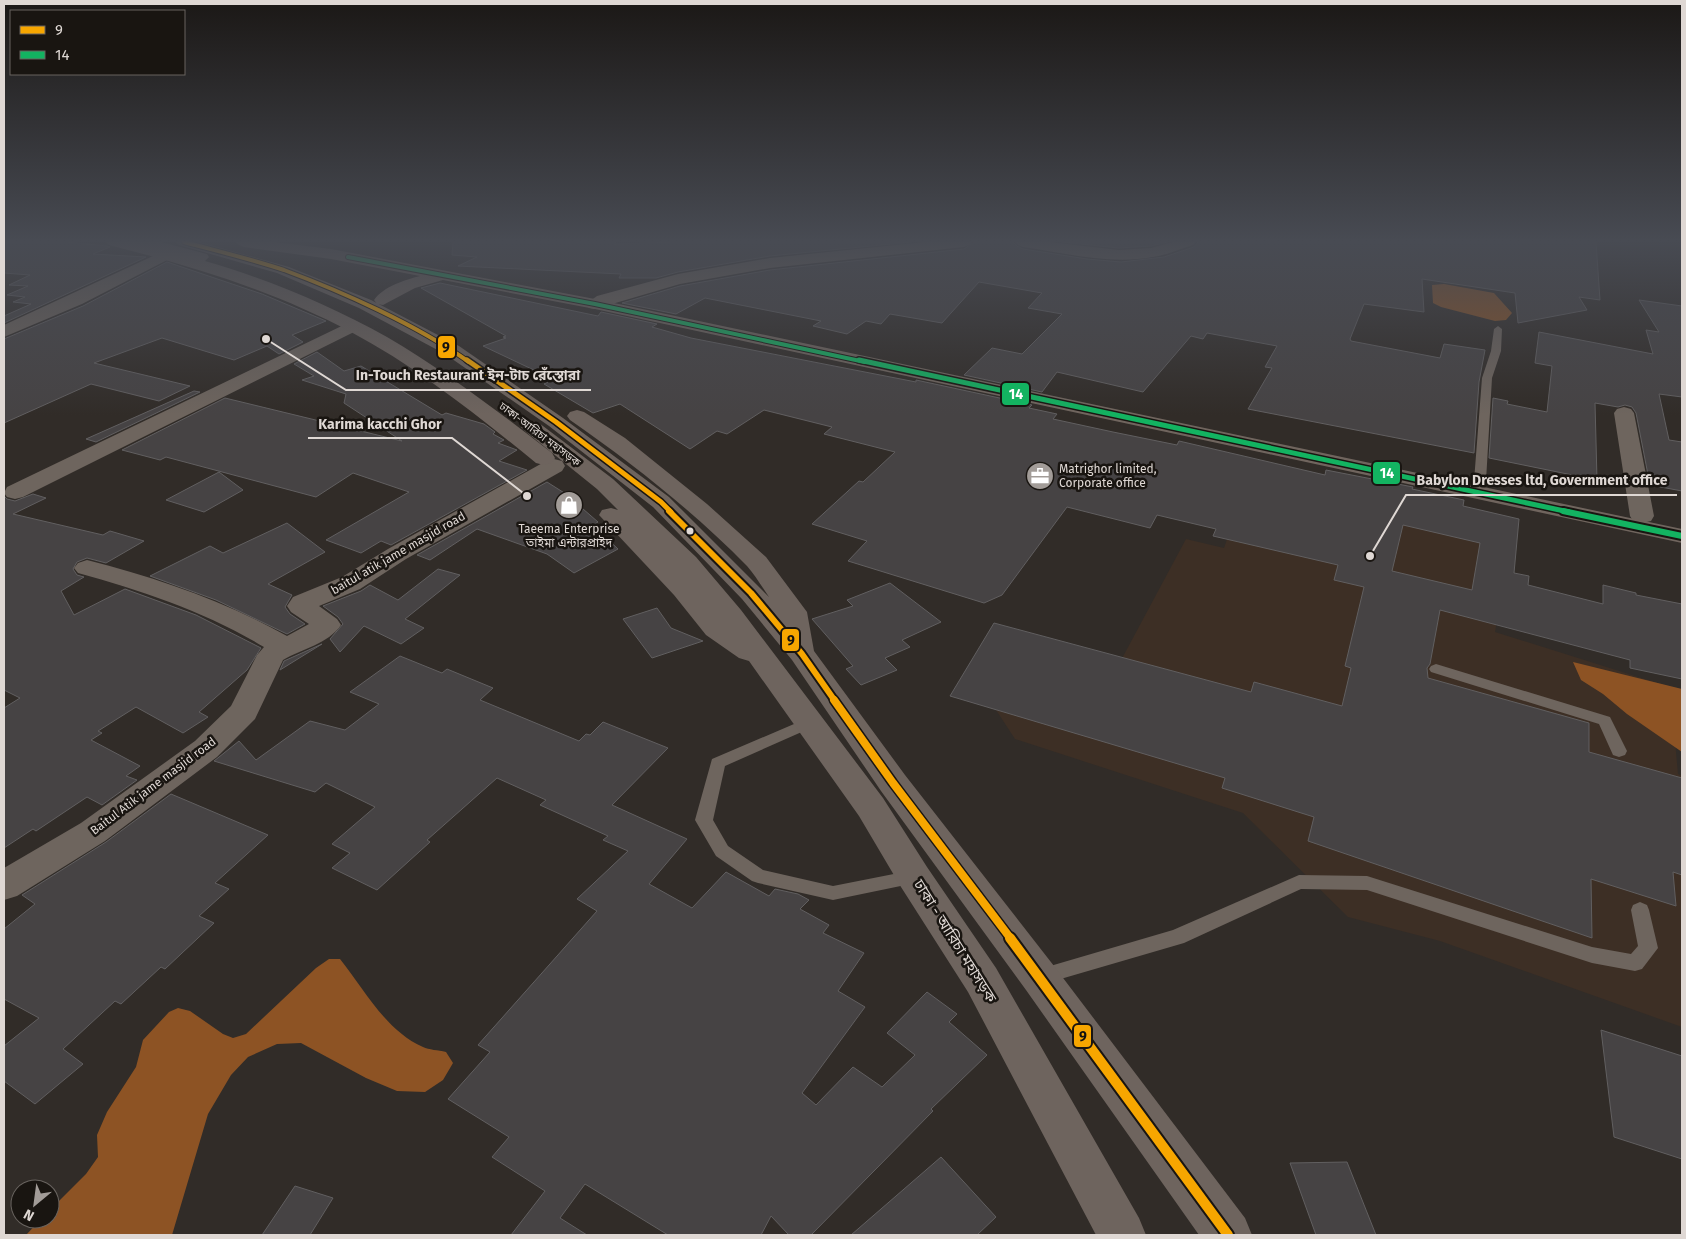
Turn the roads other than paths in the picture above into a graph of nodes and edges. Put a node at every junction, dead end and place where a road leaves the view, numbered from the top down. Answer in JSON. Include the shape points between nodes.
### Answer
{"nodes":[{"id":1,"x":76,"y":300,"type":"edge"},
{"id":2,"x":295,"y":300,"type":"edge"},
{"id":3,"x":320,"y":300,"type":"edge"},
{"id":4,"x":355,"y":300,"type":"edge"},
{"id":5,"x":383,"y":300,"type":"edge"},
{"id":6,"x":586,"y":300,"type":"edge"},
{"id":7,"x":588,"y":300,"type":"edge"},
{"id":8,"x":606,"y":300,"type":"edge"},
{"id":9,"x":599,"y":302,"type":"junction"},
{"id":10,"x":352,"y":326,"type":"junction"},
{"id":11,"x":1498,"y":329,"type":"dead end"},
{"id":12,"x":4,"y":332,"type":"edge"},
{"id":13,"x":1624,"y":413,"type":"dead end"},
{"id":14,"x":554,"y":466,"type":"junction"},
{"id":15,"x":1480,"y":481,"type":"junction"},
{"id":16,"x":15,"y":492,"type":"dead end"},
{"id":17,"x":1642,"y":516,"type":"junction"},
{"id":18,"x":1682,"y":525,"type":"edge"},
{"id":19,"x":1682,"y":536,"type":"edge"},
{"id":20,"x":87,"y":568,"type":"dead end"},
{"id":21,"x":278,"y":651,"type":"junction"},
{"id":22,"x":802,"y":654,"type":"junction"},
{"id":23,"x":764,"y":662,"type":"junction"},
{"id":24,"x":1436,"y":669,"type":"dead end"},
{"id":25,"x":808,"y":723,"type":"junction"},
{"id":26,"x":1619,"y":751,"type":"dead end"},
{"id":27,"x":914,"y":877,"type":"junction"},
{"id":28,"x":4,"y":886,"type":"edge"},
{"id":29,"x":1640,"y":910,"type":"dead end"},
{"id":30,"x":1040,"y":978,"type":"junction"},
{"id":31,"x":1122,"y":1235,"type":"edge"},
{"id":32,"x":1228,"y":1235,"type":"edge"}],
"edges":[{"from":1,"to":12,"type":"street"},
{"from":2,"to":10,"type":"highway"},
{"from":3,"to":23,"type":"highway","name":"ঢাকা-আরিচা মহাসড়ক","via":[[426,352],[507,408],[605,484],[687,562]]},
{"from":4,"to":22,"type":"highway","name":"ঢাকা-আরিচা মহাসড়ক","via":[[452,350],[556,422],[661,502],[751,593]]},
{"from":5,"to":22,"type":"highway","via":[[451,333],[510,371],[617,442],[699,509],[757,562],[793,612]]},
{"from":6,"to":9,"type":"main road"},
{"from":7,"to":9,"type":"main road"},
{"from":8,"to":9,"type":"main road"},
{"from":9,"to":15,"type":"main road","via":[[1023,384]]},
{"from":9,"to":19,"type":"main road"},
{"from":10,"to":14,"type":"highway","via":[[465,397]]},
{"from":10,"to":16,"type":"street"},
{"from":11,"to":15,"type":"lane","via":[[1496,352],[1488,378]]},
{"from":13,"to":17,"type":"street"},
{"from":14,"to":21,"type":"street","name":"baitul atik jame masjid road","via":[[350,583],[303,603],[301,606],[327,625]]},
{"from":14,"to":23,"type":"highway","via":[[620,523],[716,629]]},
{"from":15,"to":17,"type":"main road"},
{"from":17,"to":18,"type":"main road"},
{"from":20,"to":21,"type":"street","via":[[131,579],[214,609],[252,627]]},
{"from":21,"to":28,"type":"street","name":"Baitul Atik jame masjid road","via":[[244,712],[206,749],[93,832]]},
{"from":22,"to":30,"type":"highway","name":"ঢাকা-আরিচা মহাসড়ক","via":[[893,783]]},
{"from":23,"to":25,"type":"highway","name":"ঢাকা - আরিচা মহাসড়ক"},
{"from":24,"to":26,"type":"lane","via":[[1605,721]]},
{"from":25,"to":27,"type":"highway","name":"ঢাকা - আরিচা মহাসড়ক","via":[[871,807]]},
{"from":25,"to":27,"type":"lane","via":[[718,763],[704,820],[722,851],[758,876],[833,893]]},
{"from":27,"to":31,"type":"highway","name":"ঢাকা - আরিচা মহাসড়ক","via":[[982,980]]},
{"from":29,"to":30,"type":"lane","via":[[1648,948],[1635,963],[1592,955],[1367,883],[1299,882],[1177,937]]},
{"from":30,"to":32,"type":"highway","name":"ঢাকা-আরিচা মহাসড়ক"}]}
